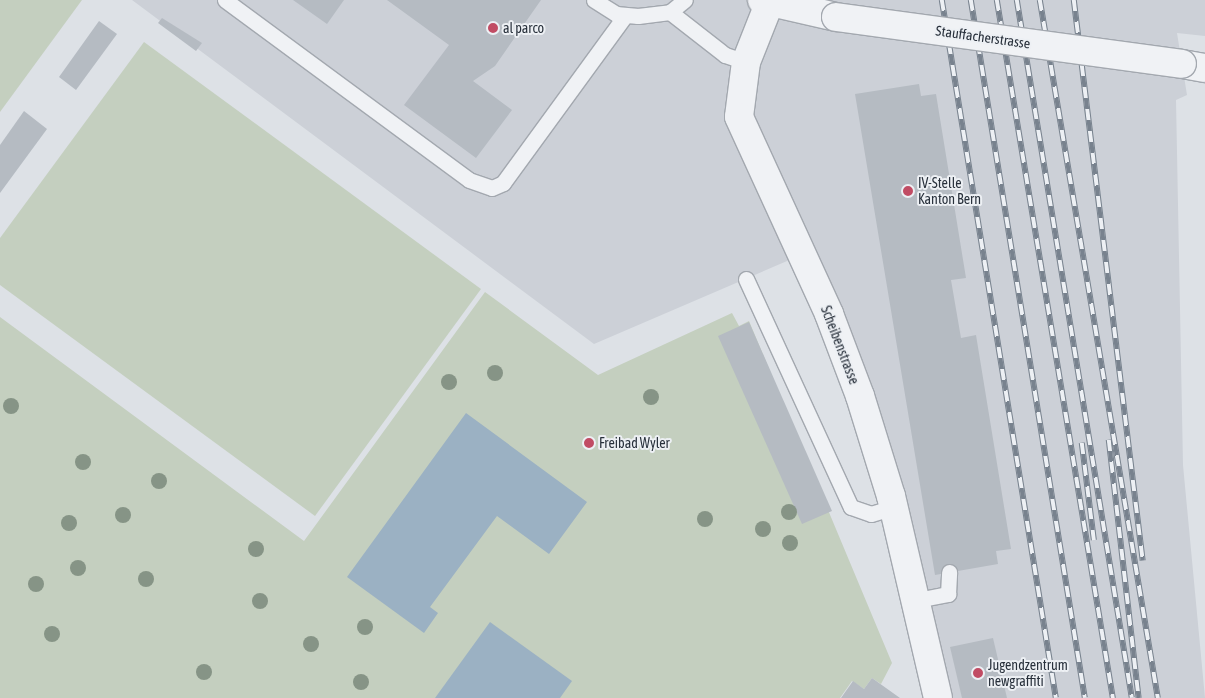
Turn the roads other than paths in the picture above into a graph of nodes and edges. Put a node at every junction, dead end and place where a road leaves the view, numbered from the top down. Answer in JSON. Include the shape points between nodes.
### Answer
{"nodes":[{"id":1,"x":225,"y":0,"type":"edge"},
{"id":2,"x":594,"y":0,"type":"edge"},
{"id":3,"x":686,"y":0,"type":"edge"},
{"id":4,"x":766,"y":2,"type":"edge"},
{"id":5,"x":670,"y":12,"type":"junction"},
{"id":6,"x":625,"y":16,"type":"junction"},
{"id":7,"x":746,"y":62,"type":"junction"},
{"id":8,"x":1193,"y":66,"type":"edge"},
{"id":9,"x":746,"y":279,"type":"dead end"},
{"id":10,"x":894,"y":507,"type":"junction"},
{"id":11,"x":949,"y":572,"type":"dead end"},
{"id":12,"x":917,"y":600,"type":"junction"},
{"id":13,"x":938,"y":698,"type":"edge"}],
"edges":[{"from":1,"to":6,"type":"lane","via":[[469,180],[492,188],[503,183]]},
{"from":2,"to":6,"type":"lane"},
{"from":3,"to":5,"type":"lane"},
{"from":4,"to":7,"type":"street","name":"Scheibenstrasse"},
{"from":4,"to":8,"type":"street","name":"Stauffacherstrasse","bridge":true,"via":[[836,18]]},
{"from":5,"to":6,"type":"lane"},
{"from":5,"to":7,"type":"lane","via":[[726,55]]},
{"from":7,"to":10,"type":"street","name":"Scheibenstrasse","via":[[739,104],[744,134],[829,314]]},
{"from":9,"to":10,"type":"lane","via":[[851,507],[871,514]]},
{"from":10,"to":12,"type":"street","name":"Scheibenstrasse"},
{"from":11,"to":12,"type":"lane","via":[[948,594]]},
{"from":12,"to":13,"type":"street","name":"Scheibenstrasse"}]}
